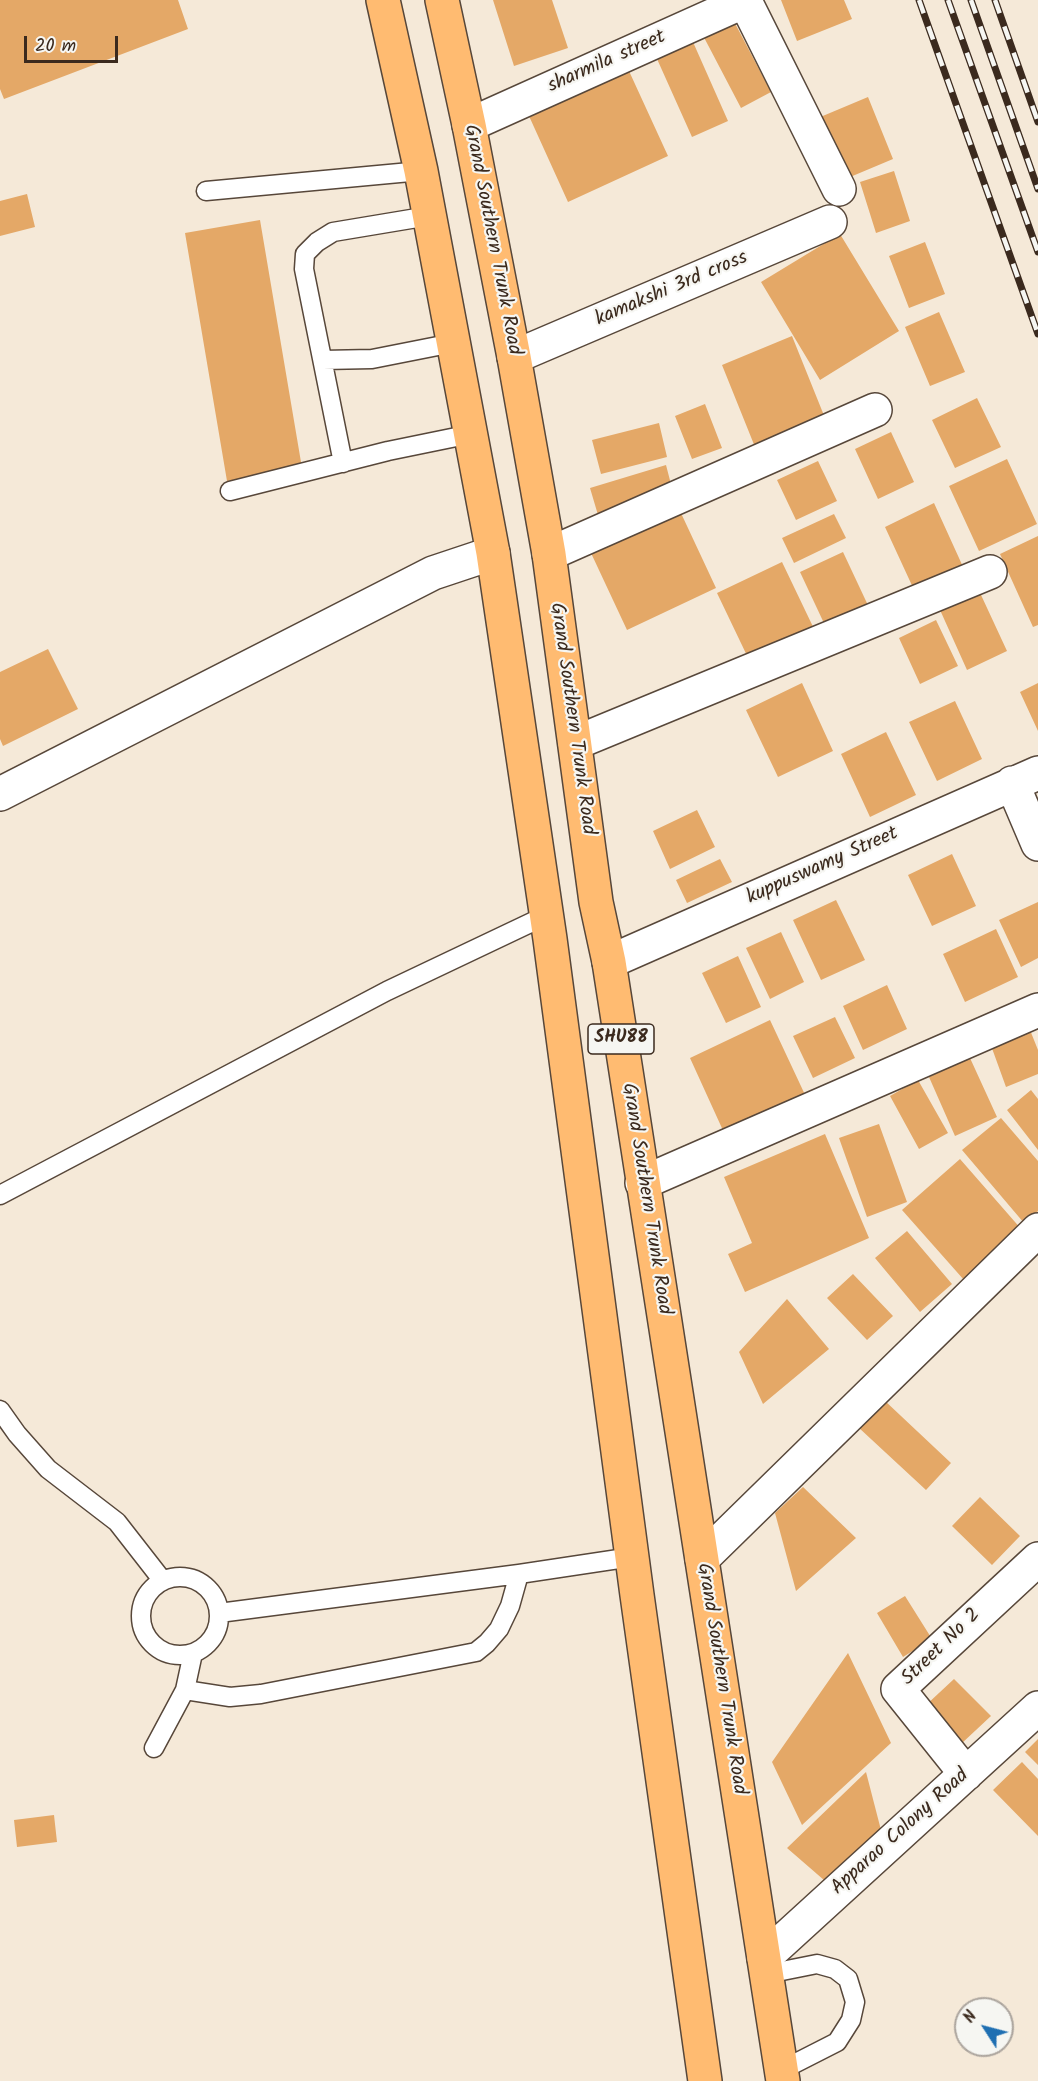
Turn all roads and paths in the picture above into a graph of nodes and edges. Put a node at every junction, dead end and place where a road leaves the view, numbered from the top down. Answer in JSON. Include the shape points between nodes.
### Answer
{"nodes":[{"id":1,"x":383,"y":0,"type":"edge"},
{"id":2,"x":442,"y":0,"type":"edge"},
{"id":3,"x":746,"y":1,"type":"edge"},
{"id":4,"x":470,"y":124,"type":"junction"},
{"id":5,"x":421,"y":171,"type":"junction"},
{"id":6,"x":839,"y":189,"type":"dead end"},
{"id":7,"x":206,"y":191,"type":"dead end"},
{"id":8,"x":429,"y":216,"type":"junction"},
{"id":9,"x":830,"y":222,"type":"dead end"},
{"id":10,"x":453,"y":343,"type":"junction"},
{"id":11,"x":514,"y":357,"type":"junction"},
{"id":12,"x":323,"y":360,"type":"junction"},
{"id":13,"x":875,"y":410,"type":"dead end"},
{"id":14,"x":471,"y":434,"type":"junction"},
{"id":15,"x":343,"y":462,"type":"junction"},
{"id":16,"x":230,"y":491,"type":"dead end"},
{"id":17,"x":493,"y":553,"type":"junction"},
{"id":18,"x":549,"y":554,"type":"junction"},
{"id":19,"x":990,"y":572,"type":"dead end"},
{"id":20,"x":576,"y":743,"type":"junction"},
{"id":21,"x":1025,"y":778,"type":"edge"},
{"id":22,"x":0,"y":794,"type":"edge"},
{"id":23,"x":1038,"y":844,"type":"edge"},
{"id":24,"x":547,"y":915,"type":"junction"},
{"id":25,"x":609,"y":962,"type":"junction"},
{"id":26,"x":1038,"y":1010,"type":"edge"},
{"id":27,"x":642,"y":1183,"type":"junction"},
{"id":28,"x":0,"y":1195,"type":"edge"},
{"id":29,"x":1038,"y":1230,"type":"edge"},
{"id":30,"x":0,"y":1410,"type":"edge"},
{"id":31,"x":632,"y":1557,"type":"junction"},
{"id":32,"x":1038,"y":1558,"type":"edge"},
{"id":33,"x":702,"y":1559,"type":"junction"},
{"id":34,"x":519,"y":1575,"type":"junction"},
{"id":35,"x":163,"y":1581,"type":"junction"},
{"id":36,"x":219,"y":1613,"type":"junction"},
{"id":37,"x":193,"y":1653,"type":"junction"},
{"id":38,"x":185,"y":1690,"type":"junction"},
{"id":39,"x":1038,"y":1708,"type":"edge"},
{"id":40,"x":154,"y":1748,"type":"dead end"},
{"id":41,"x":966,"y":1774,"type":"junction"},
{"id":42,"x":765,"y":1966,"type":"junction"},
{"id":43,"x":783,"y":2075,"type":"edge"},
{"id":44,"x":705,"y":2081,"type":"edge"}],
"edges":[{"from":1,"to":5,"type":"main road","number":"SHU88"},
{"from":2,"to":4,"type":"main road","name":"Grand Southern Trunk Road","number":"SHU88"},
{"from":3,"to":4,"type":"street","name":"sharmila street"},
{"from":3,"to":6,"type":"street"},
{"from":4,"to":11,"type":"main road","name":"Grand Southern Trunk Road","number":"SHU88"},
{"from":5,"to":7,"type":"lane"},
{"from":5,"to":8,"type":"main road","number":"SHU88"},
{"from":8,"to":10,"type":"main road","number":"SHU88"},
{"from":8,"to":12,"type":"lane","via":[[333,232],[305,254],[304,269]]},
{"from":9,"to":11,"type":"street","name":"kamakshi 3rd cross"},
{"from":10,"to":12,"type":"lane","via":[[372,359]]},
{"from":10,"to":14,"type":"main road","number":"SHU88"},
{"from":11,"to":18,"type":"main road","name":"Grand Southern Trunk Road","number":"SHU88"},
{"from":12,"to":15,"type":"lane"},
{"from":13,"to":18,"type":"street"},
{"from":14,"to":15,"type":"lane"},
{"from":14,"to":17,"type":"main road","number":"SHU88"},
{"from":15,"to":16,"type":"lane"},
{"from":17,"to":22,"type":"street","via":[[433,573]]},
{"from":17,"to":24,"type":"main road","number":"SHU88"},
{"from":18,"to":20,"type":"main road","name":"Grand Southern Trunk Road","number":"SHU88"},
{"from":19,"to":20,"type":"street"},
{"from":20,"to":25,"type":"main road","name":"Grand Southern Trunk Road","number":"SHU88","via":[[596,902]]},
{"from":21,"to":23,"type":"street"},
{"from":21,"to":25,"type":"street","name":"kuppuswamy Street"},
{"from":24,"to":28,"type":"lane","via":[[387,991]]},
{"from":24,"to":31,"type":"main road","number":"SHU88"},
{"from":25,"to":27,"type":"main road","name":"Grand Southern Trunk Road","number":"SHU88"},
{"from":26,"to":27,"type":"street"},
{"from":27,"to":33,"type":"main road","name":"Grand Southern Trunk Road","number":"SHU88"},
{"from":29,"to":33,"type":"street"},
{"from":30,"to":35,"type":"lane","via":[[48,1469],[117,1522]]},
{"from":31,"to":34,"type":"lane"},
{"from":31,"to":44,"type":"main road","number":"SHU88"},
{"from":32,"to":41,"type":"street","name":"Street No 2","via":[[898,1689]]},
{"from":33,"to":42,"type":"main road","name":"Grand Southern Trunk Road","number":"SHU88"},
{"from":34,"to":36,"type":"lane"},
{"from":34,"to":38,"type":"lane","via":[[499,1629],[476,1652],[261,1694],[230,1697]]},
{"from":35,"to":36,"type":"lane","via":[[188,1578],[200,1582],[217,1601]]},
{"from":35,"to":37,"type":"lane","via":[[153,1588],[141,1611],[147,1637],[167,1653]]},
{"from":36,"to":37,"type":"lane","via":[[219,1626],[213,1637]]},
{"from":37,"to":38,"type":"lane"},
{"from":38,"to":40,"type":"lane"},
{"from":39,"to":41,"type":"street","name":"Apparao Colony Road"},
{"from":41,"to":42,"type":"street","name":"Apparao Colony Road"},
{"from":42,"to":43,"type":"main road","name":"Grand Southern Trunk Road","number":"SHU88"},
{"from":42,"to":43,"type":"lane","via":[[817,1964],[835,1969],[848,1979],[855,2002],[851,2020],[837,2042]]}]}
